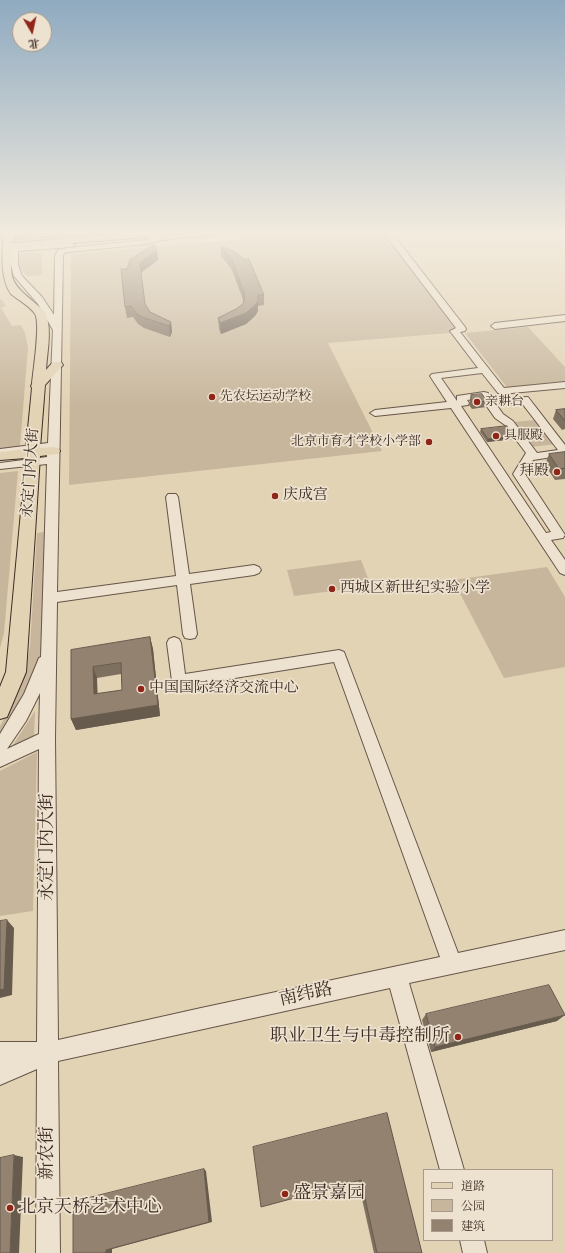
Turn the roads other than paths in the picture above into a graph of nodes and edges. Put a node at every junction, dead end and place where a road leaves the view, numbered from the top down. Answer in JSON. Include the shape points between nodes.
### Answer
{"nodes":[{"id":1,"x":15,"y":291,"type":"edge"},
{"id":2,"x":23,"y":291,"type":"edge"},
{"id":3,"x":31,"y":291,"type":"edge"},
{"id":4,"x":58,"y":291,"type":"edge"},
{"id":5,"x":434,"y":291,"type":"edge"},
{"id":6,"x":44,"y":307,"type":"junction"},
{"id":7,"x":565,"y":318,"type":"edge"},
{"id":8,"x":495,"y":326,"type":"dead end"},
{"id":9,"x":57,"y":329,"type":"junction"},
{"id":10,"x":57,"y":365,"type":"junction"},
{"id":11,"x":484,"y":370,"type":"junction"},
{"id":12,"x":565,"y":385,"type":"edge"},
{"id":13,"x":37,"y":386,"type":"junction"},
{"id":14,"x":489,"y":402,"type":"junction"},
{"id":15,"x":454,"y":404,"type":"junction"},
{"id":16,"x":375,"y":413,"type":"dead end"},
{"id":17,"x":0,"y":452,"type":"edge"},
{"id":18,"x":565,"y":452,"type":"edge"},
{"id":19,"x":53,"y":453,"type":"junction"},
{"id":20,"x":32,"y":455,"type":"junction"},
{"id":21,"x":0,"y":456,"type":"edge"},
{"id":22,"x":530,"y":457,"type":"junction"},
{"id":23,"x":0,"y":460,"type":"edge"},
{"id":24,"x":0,"y":466,"type":"edge"},
{"id":25,"x":172,"y":497,"type":"dead end"},
{"id":26,"x":544,"y":538,"type":"junction"},
{"id":27,"x":254,"y":570,"type":"dead end"},
{"id":28,"x":565,"y":570,"type":"edge"},
{"id":29,"x":182,"y":579,"type":"junction"},
{"id":30,"x":51,"y":598,"type":"junction"},
{"id":31,"x":190,"y":634,"type":"dead end"},
{"id":32,"x":49,"y":641,"type":"junction"},
{"id":33,"x":174,"y":643,"type":"dead end"},
{"id":34,"x":0,"y":711,"type":"edge"},
{"id":35,"x":47,"y":738,"type":"junction"},
{"id":36,"x":0,"y":746,"type":"edge"},
{"id":37,"x":0,"y":760,"type":"edge"},
{"id":38,"x":565,"y":940,"type":"edge"},
{"id":39,"x":452,"y":964,"type":"junction"},
{"id":40,"x":397,"y":976,"type":"junction"},
{"id":41,"x":48,"y":1053,"type":"junction"},
{"id":42,"x":0,"y":1054,"type":"edge"},
{"id":43,"x":0,"y":1074,"type":"edge"},
{"id":44,"x":452,"y":1169,"type":"edge"},
{"id":45,"x":472,"y":1241,"type":"edge"},
{"id":46,"x":48,"y":1253,"type":"edge"},
{"id":47,"x":476,"y":1253,"type":"edge"}],
"edges":[{"from":1,"to":13,"type":"main road","name":"永定门内大街","via":[[40,313],[43,325]]},
{"from":2,"to":6,"type":"main road"},
{"from":3,"to":6,"type":"street"},
{"from":4,"to":9,"type":"street"},
{"from":5,"to":11,"type":"street","via":[[462,328],[454,331]]},
{"from":6,"to":9,"type":"street"},
{"from":7,"to":8,"type":"street"},
{"from":9,"to":10,"type":"street"},
{"from":10,"to":13,"type":"main road"},
{"from":10,"to":19,"type":"street"},
{"from":11,"to":12,"type":"street","via":[[501,391]]},
{"from":11,"to":15,"type":"street","via":[[435,376]]},
{"from":13,"to":20,"type":"main road","name":"永定门内大街"},
{"from":14,"to":15,"type":"street","via":[[484,395],[461,398],[464,403]]},
{"from":14,"to":18,"type":"street","via":[[524,399]]},
{"from":14,"to":22,"type":"street","via":[[532,453]]},
{"from":15,"to":16,"type":"street"},
{"from":15,"to":26,"type":"street"},
{"from":17,"to":20,"type":"street"},
{"from":18,"to":22,"type":"street"},
{"from":19,"to":20,"type":"main road"},
{"from":19,"to":30,"type":"street"},
{"from":20,"to":21,"type":"main road"},
{"from":20,"to":23,"type":"main road"},
{"from":20,"to":24,"type":"street"},
{"from":20,"to":34,"type":"main road","name":"永定门内大街","via":[[16,672]]},
{"from":22,"to":26,"type":"street","via":[[518,474],[559,535]]},
{"from":25,"to":29,"type":"street"},
{"from":26,"to":28,"type":"street"},
{"from":27,"to":29,"type":"street"},
{"from":29,"to":30,"type":"street"},
{"from":29,"to":31,"type":"street"},
{"from":30,"to":32,"type":"street"},
{"from":32,"to":35,"type":"street","name":"永定门内大街"},
{"from":32,"to":36,"type":"street","via":[[40,675],[28,703]]},
{"from":33,"to":39,"type":"street","via":[[179,681],[339,656]]},
{"from":35,"to":37,"type":"street"},
{"from":35,"to":41,"type":"street","name":"永定门内大街"},
{"from":38,"to":39,"type":"street","name":"南纬路"},
{"from":39,"to":40,"type":"street","name":"南纬路"},
{"from":40,"to":41,"type":"street","name":"南纬路"},
{"from":40,"to":44,"type":"street"},
{"from":41,"to":42,"type":"street","name":"南纬路"},
{"from":41,"to":43,"type":"street","name":"南纬路"},
{"from":41,"to":46,"type":"street","name":"新农街"},
{"from":45,"to":47,"type":"street"}]}
